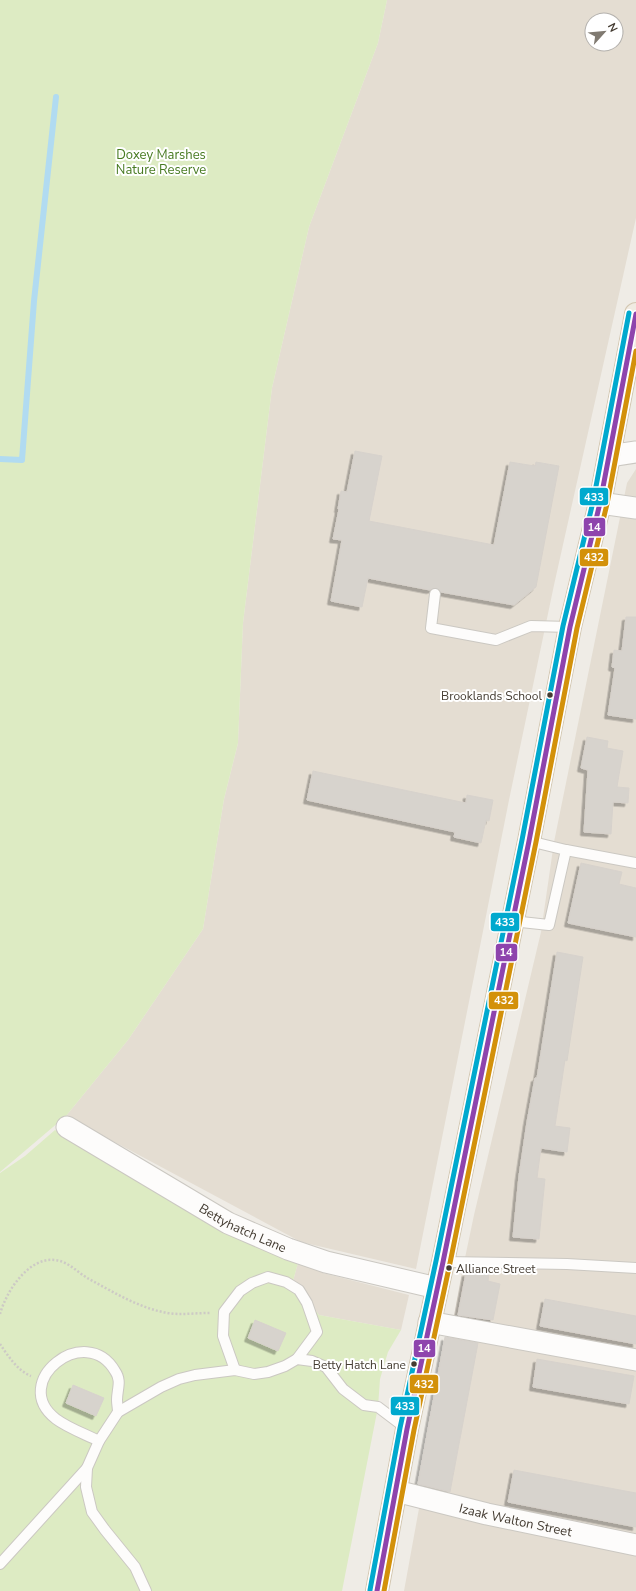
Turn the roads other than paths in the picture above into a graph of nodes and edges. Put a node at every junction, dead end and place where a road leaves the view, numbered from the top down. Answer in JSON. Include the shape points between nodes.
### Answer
{"nodes":[{"id":1,"x":636,"y":314,"type":"edge"},
{"id":2,"x":636,"y":452,"type":"edge"},
{"id":3,"x":608,"y":456,"type":"junction"},
{"id":4,"x":600,"y":503,"type":"junction"},
{"id":5,"x":636,"y":508,"type":"edge"},
{"id":6,"x":435,"y":594,"type":"dead end"},
{"id":7,"x":570,"y":627,"type":"junction"},
{"id":8,"x":529,"y":841,"type":"junction"},
{"id":9,"x":566,"y":850,"type":"junction"},
{"id":10,"x":636,"y":863,"type":"edge"},
{"id":11,"x":512,"y":921,"type":"junction"},
{"id":12,"x":67,"y":1127,"type":"dead end"},
{"id":13,"x":443,"y":1262,"type":"junction"},
{"id":14,"x":636,"y":1268,"type":"edge"},
{"id":15,"x":437,"y":1288,"type":"junction"},
{"id":16,"x":429,"y":1322,"type":"junction"},
{"id":17,"x":297,"y":1359,"type":"junction"},
{"id":18,"x":636,"y":1360,"type":"edge"},
{"id":19,"x":235,"y":1370,"type":"junction"},
{"id":20,"x":118,"y":1412,"type":"junction"},
{"id":21,"x":407,"y":1428,"type":"junction"},
{"id":22,"x":99,"y":1441,"type":"junction"},
{"id":23,"x":86,"y":1468,"type":"junction"},
{"id":24,"x":396,"y":1491,"type":"junction"},
{"id":25,"x":636,"y":1545,"type":"edge"},
{"id":26,"x":0,"y":1564,"type":"edge"},
{"id":27,"x":146,"y":1591,"type":"edge"},
{"id":28,"x":377,"y":1591,"type":"edge"}],
"edges":[{"from":1,"to":3,"type":"main road"},
{"from":2,"to":3,"type":"street"},
{"from":3,"to":4,"type":"main road"},
{"from":4,"to":5,"type":"street"},
{"from":4,"to":7,"type":"main road"},
{"from":6,"to":7,"type":"lane","via":[[430,628],[496,640],[531,626]]},
{"from":7,"to":8,"type":"main road"},
{"from":8,"to":9,"type":"lane"},
{"from":8,"to":11,"type":"main road"},
{"from":9,"to":10,"type":"lane"},
{"from":9,"to":11,"type":"lane","via":[[549,925]]},
{"from":11,"to":13,"type":"main road"},
{"from":12,"to":15,"type":"street","name":"Bettyhatch Lane","via":[[228,1223],[248,1232],[326,1262]]},
{"from":13,"to":14,"type":"lane"},
{"from":13,"to":15,"type":"main road"},
{"from":15,"to":16,"type":"main road"},
{"from":16,"to":18,"type":"street"},
{"from":16,"to":21,"type":"main road"},
{"from":17,"to":19,"type":"lane","via":[[268,1372],[254,1374]]},
{"from":17,"to":19,"type":"lane","via":[[317,1332],[307,1303],[298,1290],[286,1282],[268,1278],[252,1283],[240,1291],[224,1312],[223,1336]]},
{"from":17,"to":21,"type":"lane","via":[[312,1361],[326,1367],[343,1389],[364,1405],[378,1407]]},
{"from":19,"to":20,"type":"lane","via":[[179,1379],[160,1387]]},
{"from":20,"to":22,"type":"lane"},
{"from":20,"to":22,"type":"lane","via":[[119,1381],[116,1371],[101,1356],[91,1352],[66,1356],[42,1378],[42,1398],[55,1418]]},
{"from":21,"to":24,"type":"main road"},
{"from":22,"to":23,"type":"lane"},
{"from":23,"to":26,"type":"lane"},
{"from":23,"to":27,"type":"lane","via":[[86,1487],[92,1512],[135,1567]]},
{"from":24,"to":25,"type":"street","name":"Izaak Walton Street","via":[[486,1514]]},
{"from":24,"to":28,"type":"main road"}]}
